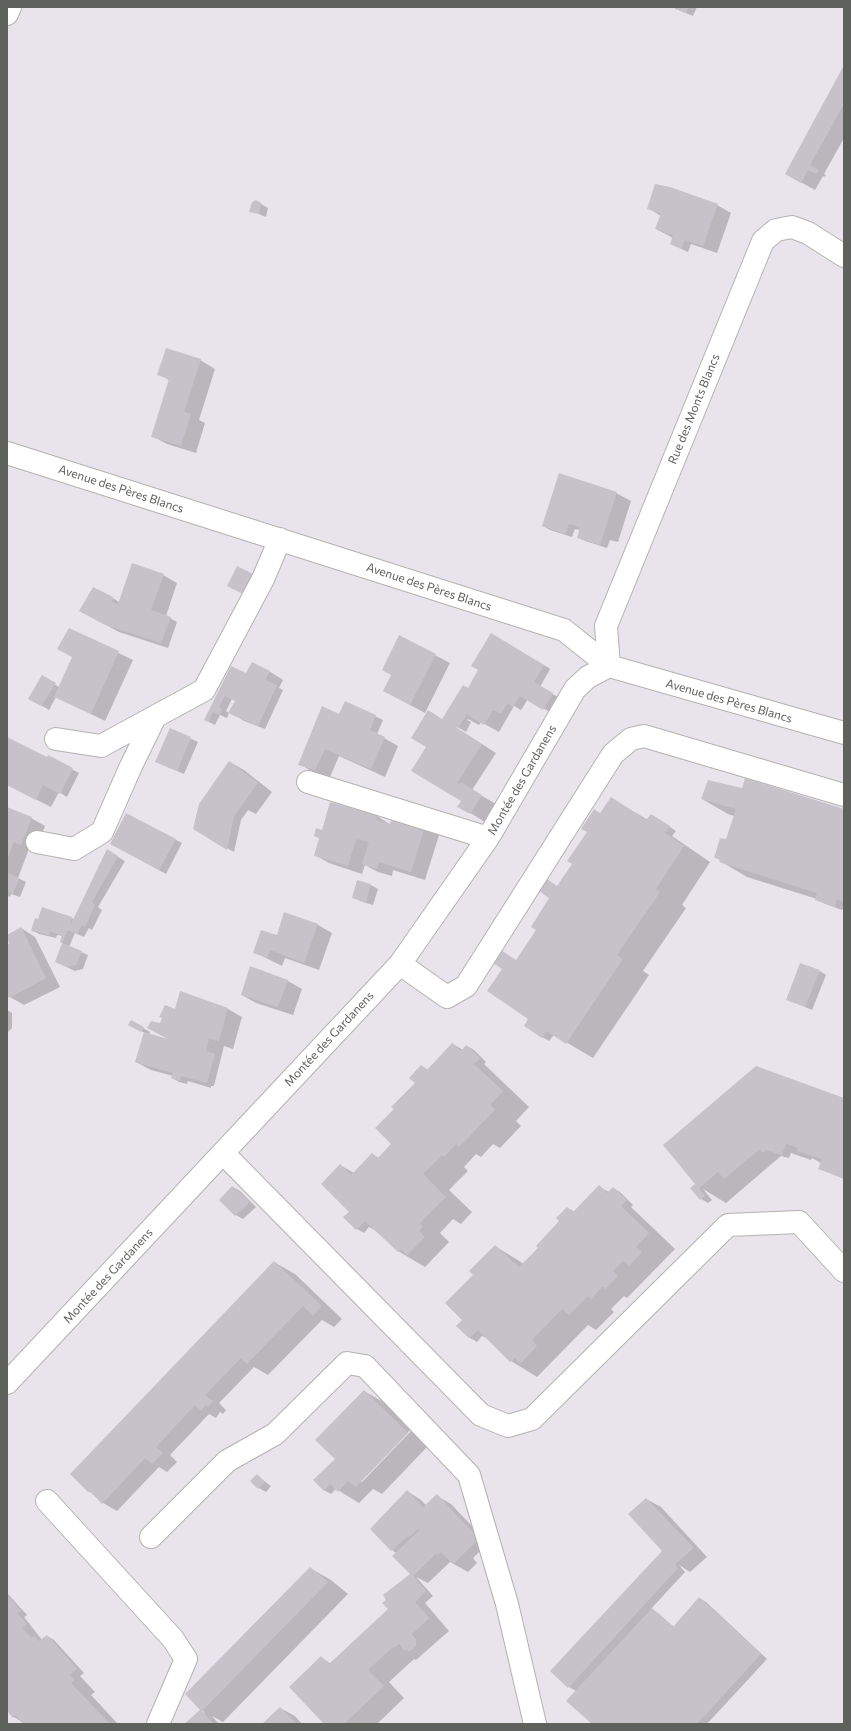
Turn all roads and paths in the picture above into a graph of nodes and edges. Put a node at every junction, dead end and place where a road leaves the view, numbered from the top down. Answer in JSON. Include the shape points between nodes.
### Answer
{"nodes":[{"id":1,"x":10,"y":7,"type":"edge"},
{"id":2,"x":7,"y":14,"type":"edge"},
{"id":3,"x":844,"y":256,"type":"edge"},
{"id":4,"x":7,"y":453,"type":"edge"},
{"id":5,"x":280,"y":539,"type":"junction"},
{"id":6,"x":609,"y":666,"type":"junction"},
{"id":7,"x":155,"y":717,"type":"junction"},
{"id":8,"x":844,"y":733,"type":"edge"},
{"id":9,"x":56,"y":739,"type":"dead end"},
{"id":10,"x":308,"y":782,"type":"dead end"},
{"id":11,"x":844,"y":795,"type":"edge"},
{"id":12,"x":488,"y":838,"type":"junction"},
{"id":13,"x":37,"y":842,"type":"dead end"},
{"id":14,"x":400,"y":964,"type":"junction"},
{"id":15,"x":223,"y":1153,"type":"junction"},
{"id":16,"x":844,"y":1270,"type":"edge"},
{"id":17,"x":7,"y":1383,"type":"edge"},
{"id":18,"x":47,"y":1501,"type":"dead end"},
{"id":19,"x":151,"y":1537,"type":"dead end"},
{"id":20,"x":158,"y":1724,"type":"edge"},
{"id":21,"x":535,"y":1724,"type":"edge"}],
"edges":[{"from":1,"to":2,"type":"street"},
{"from":3,"to":6,"type":"street","name":"Rue des Monts Blancs","via":[[808,233],[792,227],[776,230],[763,241],[606,626]]},
{"from":4,"to":5,"type":"street","name":"Avenue des Pères Blancs"},
{"from":5,"to":6,"type":"street","name":"Avenue des Pères Blancs","via":[[564,630]]},
{"from":5,"to":7,"type":"street","via":[[263,579],[204,690]]},
{"from":6,"to":8,"type":"street","name":"Avenue des Pères Blancs"},
{"from":6,"to":12,"type":"street","name":"Montée des Gardanens","via":[[588,677],[575,689]]},
{"from":7,"to":9,"type":"street","via":[[101,746]]},
{"from":7,"to":13,"type":"street","via":[[130,766],[102,832],[74,849]]},
{"from":10,"to":12,"type":"street"},
{"from":11,"to":14,"type":"street","via":[[644,736],[631,739],[613,754],[466,986],[448,997]]},
{"from":12,"to":14,"type":"street","name":"Montée des Gardanens"},
{"from":14,"to":15,"type":"street","name":"Montée des Gardanens"},
{"from":15,"to":16,"type":"street","via":[[481,1415],[508,1426],[532,1418],[728,1225],[799,1222]]},
{"from":15,"to":17,"type":"street","name":"Montée des Gardanens"},
{"from":18,"to":20,"type":"street","via":[[173,1639],[186,1659]]},
{"from":19,"to":21,"type":"street","via":[[227,1461],[275,1434],[347,1363],[365,1366],[468,1475],[508,1604]]}]}
